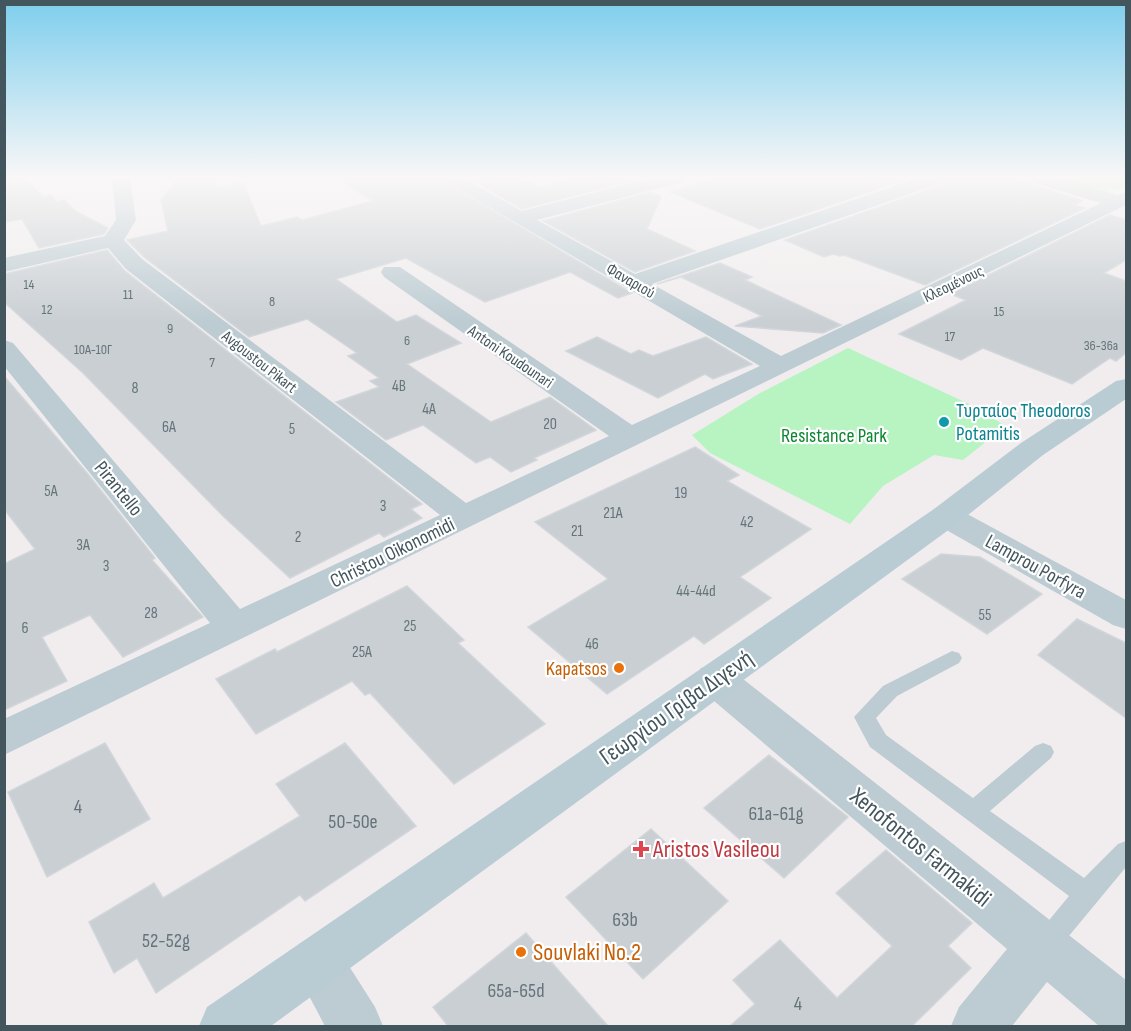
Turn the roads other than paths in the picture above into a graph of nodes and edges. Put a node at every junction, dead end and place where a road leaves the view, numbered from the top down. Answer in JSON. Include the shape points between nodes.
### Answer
{"nodes":[{"id":1,"x":122,"y":226,"type":"edge"},
{"id":2,"x":534,"y":226,"type":"edge"},
{"id":3,"x":797,"y":226,"type":"edge"},
{"id":4,"x":1069,"y":226,"type":"edge"},
{"id":5,"x":113,"y":241,"type":"junction"},
{"id":6,"x":4,"y":265,"type":"edge"},
{"id":7,"x":392,"y":272,"type":"dead end"},
{"id":8,"x":634,"y":282,"type":"junction"},
{"id":9,"x":4,"y":348,"type":"edge"},
{"id":10,"x":780,"y":366,"type":"junction"},
{"id":11,"x":1126,"y":387,"type":"edge"},
{"id":12,"x":631,"y":438,"type":"junction"},
{"id":13,"x":946,"y":516,"type":"junction"},
{"id":14,"x":464,"y":518,"type":"junction"},
{"id":15,"x":1126,"y":616,"type":"edge"},
{"id":16,"x":234,"y":627,"type":"junction"},
{"id":17,"x":952,"y":658,"type":"dead end"},
{"id":18,"x":715,"y":679,"type":"junction"},
{"id":19,"x":4,"y":738,"type":"edge"},
{"id":20,"x":1043,"y":752,"type":"dead end"},
{"id":21,"x":974,"y":811,"type":"junction"},
{"id":22,"x":1126,"y":851,"type":"edge"},
{"id":23,"x":1086,"y":894,"type":"junction"},
{"id":24,"x":1043,"y":946,"type":"junction"},
{"id":25,"x":317,"y":962,"type":"junction"},
{"id":26,"x":1126,"y":1014,"type":"edge"},
{"id":27,"x":226,"y":1026,"type":"edge"},
{"id":28,"x":356,"y":1026,"type":"edge"},
{"id":29,"x":978,"y":1026,"type":"edge"}],
"edges":[{"from":1,"to":5,"type":"street"},
{"from":2,"to":8,"type":"street","name":"Φαναριού"},
{"from":3,"to":8,"type":"street"},
{"from":4,"to":10,"type":"street","name":"Κλεομένους"},
{"from":5,"to":6,"type":"street"},
{"from":5,"to":14,"type":"street","name":"Avgoustou Pikart","via":[[134,264]]},
{"from":7,"to":12,"type":"street","name":"Antoni Koudounari"},
{"from":8,"to":10,"type":"street","name":"Φαναριού"},
{"from":9,"to":16,"type":"street","name":"Pirantello"},
{"from":10,"to":12,"type":"street","name":"Christou Oikonomidi"},
{"from":11,"to":13,"type":"main road","name":"Γεωργίου Γρίβα Διγενή","via":[[1032,449]]},
{"from":12,"to":14,"type":"street","name":"Christou Oikonomidi"},
{"from":13,"to":15,"type":"street","name":"Lamprou Porfyra"},
{"from":13,"to":18,"type":"main road","name":"Γεωργίου Γρίβα Διγενή"},
{"from":14,"to":16,"type":"street","name":"Christou Oikonomidi"},
{"from":16,"to":19,"type":"street","name":"Christou Oikonomidi"},
{"from":17,"to":21,"type":"lane","via":[[890,691],[864,717],[878,741]]},
{"from":18,"to":24,"type":"street","name":"Xenofontos Farmakidi"},
{"from":18,"to":25,"type":"main road","name":"Γεωργίου Γρίβα Διγενή"},
{"from":20,"to":21,"type":"lane"},
{"from":21,"to":23,"type":"lane"},
{"from":22,"to":23,"type":"lane"},
{"from":23,"to":24,"type":"lane"},
{"from":24,"to":26,"type":"street","name":"Xenofontos Farmakidi"},
{"from":24,"to":29,"type":"street"},
{"from":25,"to":27,"type":"main road","name":"Γεωργίου Γρίβα Διγενή"},
{"from":25,"to":28,"type":"street"}]}
